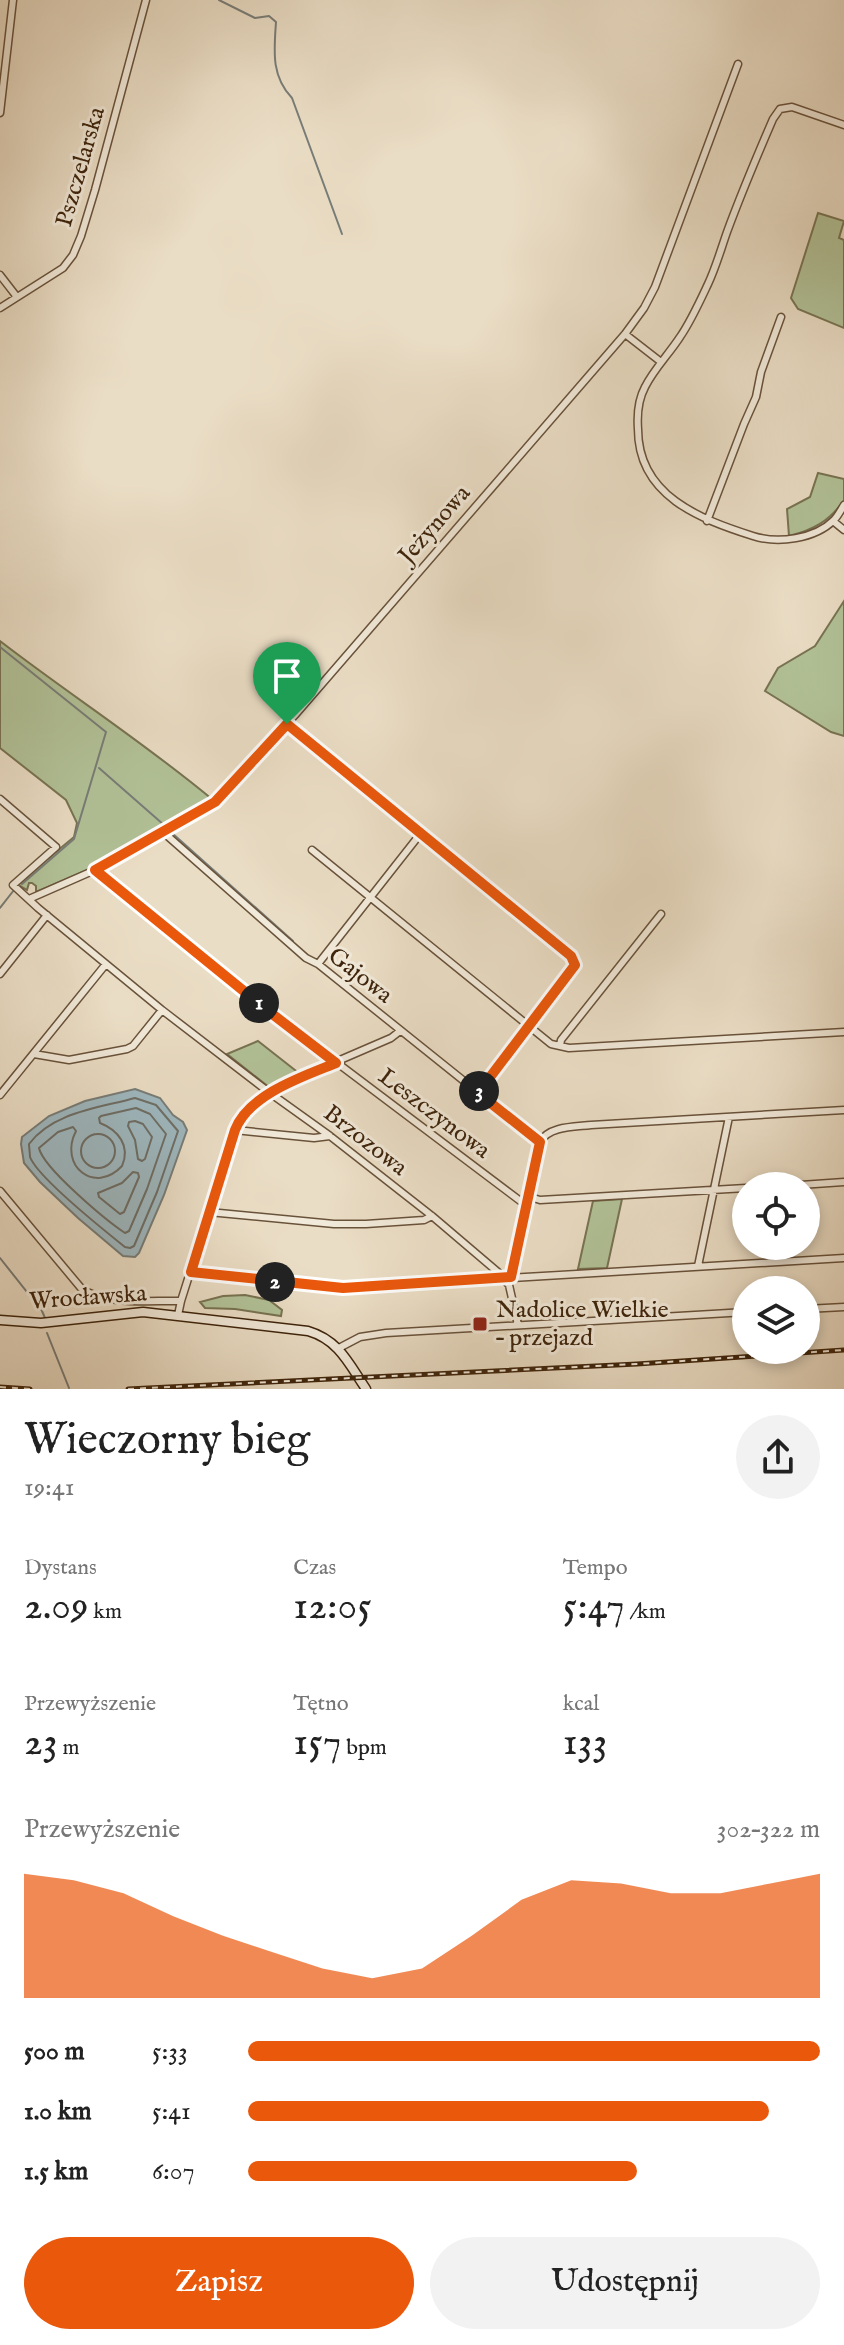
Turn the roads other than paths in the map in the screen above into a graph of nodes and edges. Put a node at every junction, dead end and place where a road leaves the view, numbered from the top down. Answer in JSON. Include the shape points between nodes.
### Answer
{"nodes":[{"id":1,"x":13,"y":0,"type":"edge"},
{"id":2,"x":146,"y":0,"type":"edge"},
{"id":3,"x":738,"y":64,"type":"dead end"},
{"id":4,"x":0,"y":113,"type":"edge"},
{"id":5,"x":844,"y":125,"type":"edge"},
{"id":6,"x":0,"y":275,"type":"edge"},
{"id":7,"x":17,"y":297,"type":"junction"},
{"id":8,"x":0,"y":308,"type":"edge"},
{"id":9,"x":781,"y":317,"type":"dead end"},
{"id":10,"x":625,"y":334,"type":"junction"},
{"id":11,"x":661,"y":362,"type":"junction"},
{"id":12,"x":844,"y":505,"type":"edge"},
{"id":13,"x":707,"y":521,"type":"junction"},
{"id":14,"x":833,"y":521,"type":"junction"},
{"id":15,"x":844,"y":530,"type":"edge"},
{"id":16,"x":287,"y":724,"type":"junction"},
{"id":17,"x":0,"y":799,"type":"edge"},
{"id":18,"x":163,"y":832,"type":"junction"},
{"id":19,"x":421,"y":833,"type":"junction"},
{"id":20,"x":312,"y":850,"type":"dead end"},
{"id":21,"x":95,"y":870,"type":"junction"},
{"id":22,"x":371,"y":898,"type":"junction"},
{"id":23,"x":29,"y":899,"type":"junction"},
{"id":24,"x":661,"y":914,"type":"dead end"},
{"id":25,"x":47,"y":915,"type":"junction"},
{"id":26,"x":106,"y":964,"type":"junction"},
{"id":27,"x":318,"y":964,"type":"junction"},
{"id":28,"x":0,"y":974,"type":"edge"},
{"id":29,"x":162,"y":1010,"type":"junction"},
{"id":30,"x":528,"y":1026,"type":"junction"},
{"id":31,"x":400,"y":1031,"type":"junction"},
{"id":32,"x":844,"y":1032,"type":"edge"},
{"id":33,"x":560,"y":1046,"type":"junction"},
{"id":34,"x":34,"y":1054,"type":"junction"},
{"id":35,"x":336,"y":1063,"type":"junction"},
{"id":36,"x":270,"y":1093,"type":"junction"},
{"id":37,"x":478,"y":1093,"type":"junction"},
{"id":38,"x":0,"y":1095,"type":"edge"},
{"id":39,"x":844,"y":1110,"type":"edge"},
{"id":40,"x":729,"y":1117,"type":"junction"},
{"id":41,"x":235,"y":1130,"type":"junction"},
{"id":42,"x":330,"y":1136,"type":"junction"},
{"id":43,"x":540,"y":1142,"type":"junction"},
{"id":44,"x":844,"y":1182,"type":"edge"},
{"id":45,"x":820,"y":1184,"type":"edge"},
{"id":46,"x":732,"y":1189,"type":"edge"},
{"id":47,"x":714,"y":1190,"type":"junction"},
{"id":48,"x":0,"y":1191,"type":"edge"},
{"id":49,"x":530,"y":1197,"type":"junction"},
{"id":50,"x":527,"y":1206,"type":"junction"},
{"id":51,"x":209,"y":1212,"type":"junction"},
{"id":52,"x":432,"y":1216,"type":"junction"},
{"id":53,"x":844,"y":1258,"type":"edge"},
{"id":54,"x":698,"y":1266,"type":"junction"},
{"id":55,"x":191,"y":1272,"type":"junction"},
{"id":56,"x":507,"y":1278,"type":"junction"},
{"id":57,"x":181,"y":1301,"type":"junction"},
{"id":58,"x":844,"y":1307,"type":"edge"},
{"id":59,"x":820,"y":1308,"type":"edge"},
{"id":60,"x":732,"y":1313,"type":"edge"},
{"id":61,"x":178,"y":1315,"type":"junction"},
{"id":62,"x":0,"y":1320,"type":"edge"},
{"id":63,"x":518,"y":1325,"type":"junction"},
{"id":64,"x":339,"y":1348,"type":"junction"},
{"id":65,"x":366,"y":1389,"type":"edge"}],
"edges":[{"from":1,"to":4,"type":"street"},
{"from":2,"to":7,"type":"street","name":"Pszczelarska","via":[[73,255],[63,268]]},
{"from":3,"to":10,"type":"street","name":"Jeżynowa","via":[[655,287]]},
{"from":5,"to":11,"type":"street","via":[[792,107],[780,109],[710,280]]},
{"from":6,"to":7,"type":"street"},
{"from":7,"to":8,"type":"street","name":"Pszczelarska"},
{"from":9,"to":13,"type":"street"},
{"from":10,"to":11,"type":"street"},
{"from":10,"to":16,"type":"street","name":"Jeżynowa"},
{"from":11,"to":13,"type":"street","via":[[641,398],[638,440],[665,493]]},
{"from":12,"to":14,"type":"street"},
{"from":13,"to":14,"type":"street","via":[[769,540],[805,535]]},
{"from":14,"to":15,"type":"street"},
{"from":16,"to":18,"type":"street","name":"Jeżynowa","via":[[215,802]]},
{"from":16,"to":19,"type":"street"},
{"from":17,"to":23,"type":"street","name":"Brzozowa","via":[[56,847],[13,885]]},
{"from":18,"to":21,"type":"street","name":"Jeżynowa"},
{"from":18,"to":27,"type":"street","name":"Gajowa"},
{"from":19,"to":22,"type":"street"},
{"from":19,"to":30,"type":"street","via":[[573,960],[575,965]]},
{"from":20,"to":22,"type":"street"},
{"from":21,"to":23,"type":"street","name":"Jeżynowa"},
{"from":21,"to":35,"type":"street","name":"Leszczynowa"},
{"from":22,"to":27,"type":"street"},
{"from":22,"to":30,"type":"street"},
{"from":23,"to":25,"type":"street","name":"Brzozowa"},
{"from":24,"to":33,"type":"street"},
{"from":25,"to":26,"type":"street","name":"Brzozowa"},
{"from":25,"to":28,"type":"street"},
{"from":26,"to":29,"type":"street","name":"Brzozowa"},
{"from":26,"to":34,"type":"street"},
{"from":27,"to":31,"type":"street","name":"Gajowa"},
{"from":29,"to":34,"type":"street","via":[[127,1049],[78,1060]]},
{"from":29,"to":36,"type":"street","name":"Brzozowa"},
{"from":30,"to":33,"type":"street"},
{"from":30,"to":37,"type":"street"},
{"from":31,"to":35,"type":"street"},
{"from":31,"to":37,"type":"street","name":"Gajowa"},
{"from":32,"to":33,"type":"street"},
{"from":34,"to":38,"type":"street"},
{"from":35,"to":36,"type":"street"},
{"from":35,"to":50,"type":"street","name":"Leszczynowa"},
{"from":36,"to":41,"type":"street"},
{"from":36,"to":42,"type":"street","name":"Brzozowa"},
{"from":37,"to":43,"type":"street","name":"Gajowa"},
{"from":39,"to":40,"type":"street"},
{"from":40,"to":43,"type":"street","via":[[572,1127],[554,1130]]},
{"from":40,"to":47,"type":"street"},
{"from":41,"to":42,"type":"street"},
{"from":41,"to":51,"type":"street"},
{"from":42,"to":52,"type":"street","name":"Brzozowa"},
{"from":43,"to":49,"type":"street"},
{"from":44,"to":45,"type":"street"},
{"from":46,"to":47,"type":"street"},
{"from":47,"to":49,"type":"street"},
{"from":47,"to":54,"type":"street"},
{"from":48,"to":57,"type":"street","via":[[88,1294]]},
{"from":49,"to":50,"type":"street"},
{"from":50,"to":56,"type":"street"},
{"from":51,"to":52,"type":"street","via":[[334,1224]]},
{"from":51,"to":55,"type":"street"},
{"from":52,"to":56,"type":"street","name":"Brzozowa"},
{"from":53,"to":54,"type":"street"},
{"from":54,"to":56,"type":"street"},
{"from":55,"to":56,"type":"street","via":[[343,1288]]},
{"from":55,"to":57,"type":"street"},
{"from":56,"to":63,"type":"street"},
{"from":57,"to":61,"type":"street"},
{"from":58,"to":59,"type":"street"},
{"from":60,"to":63,"type":"street"},
{"from":61,"to":62,"type":"street","name":"Wrocławska","via":[[143,1312],[30,1324]]},
{"from":61,"to":64,"type":"street","name":"Wrocławska","via":[[308,1331]]},
{"from":63,"to":64,"type":"street","via":[[376,1334]]},
{"from":64,"to":65,"type":"street"}]}
